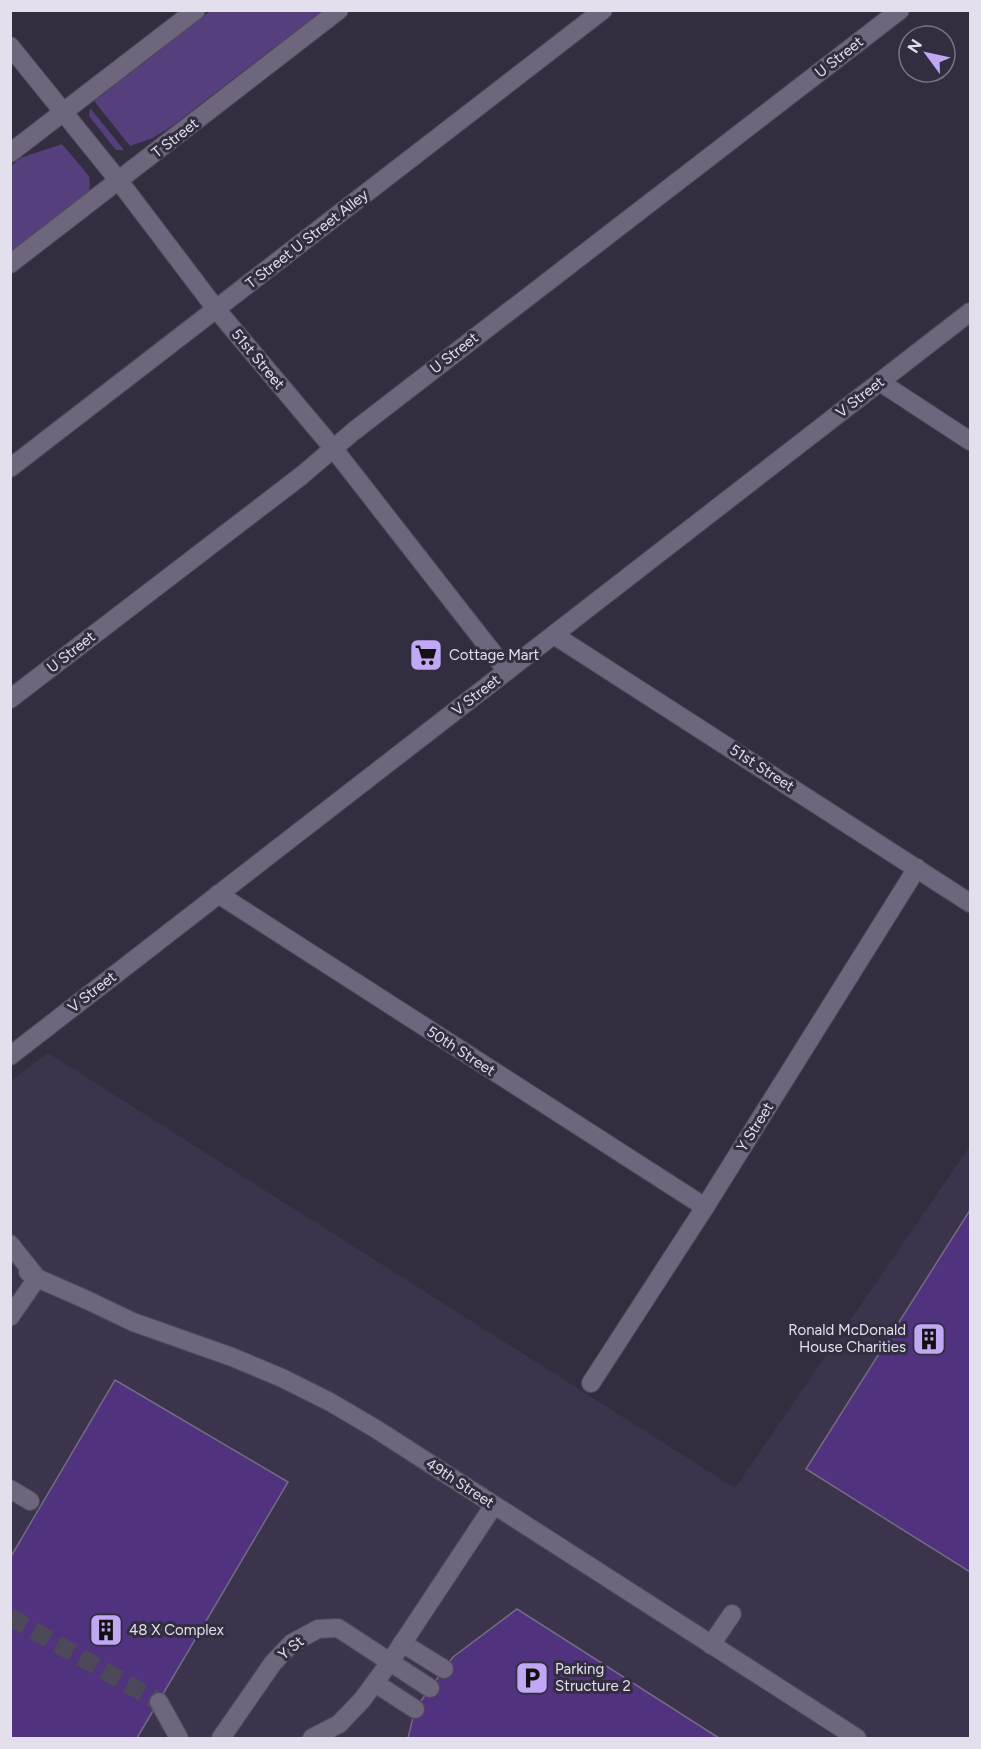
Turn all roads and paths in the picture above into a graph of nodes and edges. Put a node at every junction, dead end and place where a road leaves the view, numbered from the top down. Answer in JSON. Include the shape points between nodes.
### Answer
{"nodes":[{"id":1,"x":196,"y":10,"type":"edge"},
{"id":2,"x":339,"y":10,"type":"edge"},
{"id":3,"x":603,"y":10,"type":"edge"},
{"id":4,"x":900,"y":10,"type":"edge"},
{"id":5,"x":10,"y":46,"type":"edge"},
{"id":6,"x":63,"y":113,"type":"junction"},
{"id":7,"x":10,"y":153,"type":"edge"},
{"id":8,"x":119,"y":181,"type":"junction"},
{"id":9,"x":10,"y":264,"type":"edge"},
{"id":10,"x":216,"y":309,"type":"junction"},
{"id":11,"x":970,"y":312,"type":"edge"},
{"id":12,"x":880,"y":382,"type":"junction"},
{"id":13,"x":970,"y":441,"type":"edge"},
{"id":14,"x":333,"y":448,"type":"junction"},
{"id":15,"x":10,"y":468,"type":"edge"},
{"id":16,"x":554,"y":635,"type":"junction"},
{"id":17,"x":507,"y":671,"type":"junction"},
{"id":18,"x":10,"y":699,"type":"edge"},
{"id":19,"x":917,"y":868,"type":"junction"},
{"id":20,"x":218,"y":894,"type":"junction"},
{"id":21,"x":970,"y":903,"type":"edge"},
{"id":22,"x":10,"y":1056,"type":"edge"},
{"id":23,"x":705,"y":1207,"type":"junction"},
{"id":24,"x":10,"y":1244,"type":"edge"},
{"id":25,"x":10,"y":1262,"type":"edge"},
{"id":26,"x":37,"y":1278,"type":"junction"},
{"id":27,"x":10,"y":1317,"type":"edge"},
{"id":28,"x":591,"y":1383,"type":"dead end"},
{"id":29,"x":10,"y":1489,"type":"edge"},
{"id":30,"x":30,"y":1501,"type":"dead end"},
{"id":31,"x":494,"y":1505,"type":"junction"},
{"id":32,"x":732,"y":1614,"type":"dead end"},
{"id":33,"x":402,"y":1643,"type":"junction"},
{"id":34,"x":711,"y":1645,"type":"junction"},
{"id":35,"x":390,"y":1662,"type":"junction"},
{"id":36,"x":444,"y":1670,"type":"dead end"},
{"id":37,"x":375,"y":1683,"type":"junction"},
{"id":38,"x":430,"y":1688,"type":"dead end"},
{"id":39,"x":159,"y":1702,"type":"tunnel mouth"},
{"id":40,"x":415,"y":1709,"type":"dead end"},
{"id":41,"x":179,"y":1738,"type":"edge"},
{"id":42,"x":221,"y":1738,"type":"edge"},
{"id":43,"x":312,"y":1738,"type":"edge"},
{"id":44,"x":857,"y":1738,"type":"edge"}],
"edges":[{"from":1,"to":6,"type":"street"},
{"from":2,"to":8,"type":"street","name":"T Street"},
{"from":3,"to":10,"type":"street","name":"T Street U Street Alley"},
{"from":4,"to":14,"type":"street","name":"U Street"},
{"from":5,"to":6,"type":"street","name":"51st Street"},
{"from":6,"to":7,"type":"street"},
{"from":6,"to":8,"type":"street","name":"51st Street"},
{"from":8,"to":9,"type":"street","name":"T Street"},
{"from":8,"to":10,"type":"street","name":"51st Street"},
{"from":10,"to":14,"type":"street","name":"51st Street"},
{"from":10,"to":15,"type":"street","name":"T Street U Street Alley"},
{"from":11,"to":12,"type":"street","name":"V Street"},
{"from":12,"to":13,"type":"street"},
{"from":12,"to":16,"type":"street","name":"V Street"},
{"from":14,"to":17,"type":"street","name":"51st Street"},
{"from":14,"to":18,"type":"street","name":"U Street"},
{"from":16,"to":17,"type":"street","name":"V Street"},
{"from":16,"to":19,"type":"street","name":"51st Street"},
{"from":17,"to":20,"type":"street","name":"V Street"},
{"from":19,"to":21,"type":"street","name":"51st Street"},
{"from":19,"to":23,"type":"street","name":"Y Street"},
{"from":20,"to":22,"type":"street","name":"V Street"},
{"from":20,"to":23,"type":"street","name":"50th Street"},
{"from":23,"to":28,"type":"street","name":"Y Street"},
{"from":24,"to":26,"type":"street","name":"49th Street"},
{"from":25,"to":26,"type":"street","name":"49th Street"},
{"from":26,"to":27,"type":"street"},
{"from":26,"to":31,"type":"street","name":"49th Street","via":[[133,1322],[282,1377],[367,1424]]},
{"from":29,"to":30,"type":"street"},
{"from":31,"to":33,"type":"street"},
{"from":31,"to":34,"type":"street","name":"49th Street"},
{"from":32,"to":34,"type":"street"},
{"from":33,"to":35,"type":"street"},
{"from":33,"to":36,"type":"street"},
{"from":34,"to":44,"type":"street","name":"49th Street"},
{"from":35,"to":37,"type":"street"},
{"from":35,"to":38,"type":"street","name":"Y St"},
{"from":35,"to":42,"type":"street","name":"Y St","via":[[338,1628],[318,1629],[292,1642],[273,1663]]},
{"from":37,"to":40,"type":"street"},
{"from":37,"to":43,"type":"street","via":[[339,1724]]},
{"from":39,"to":41,"type":"street"}]}
